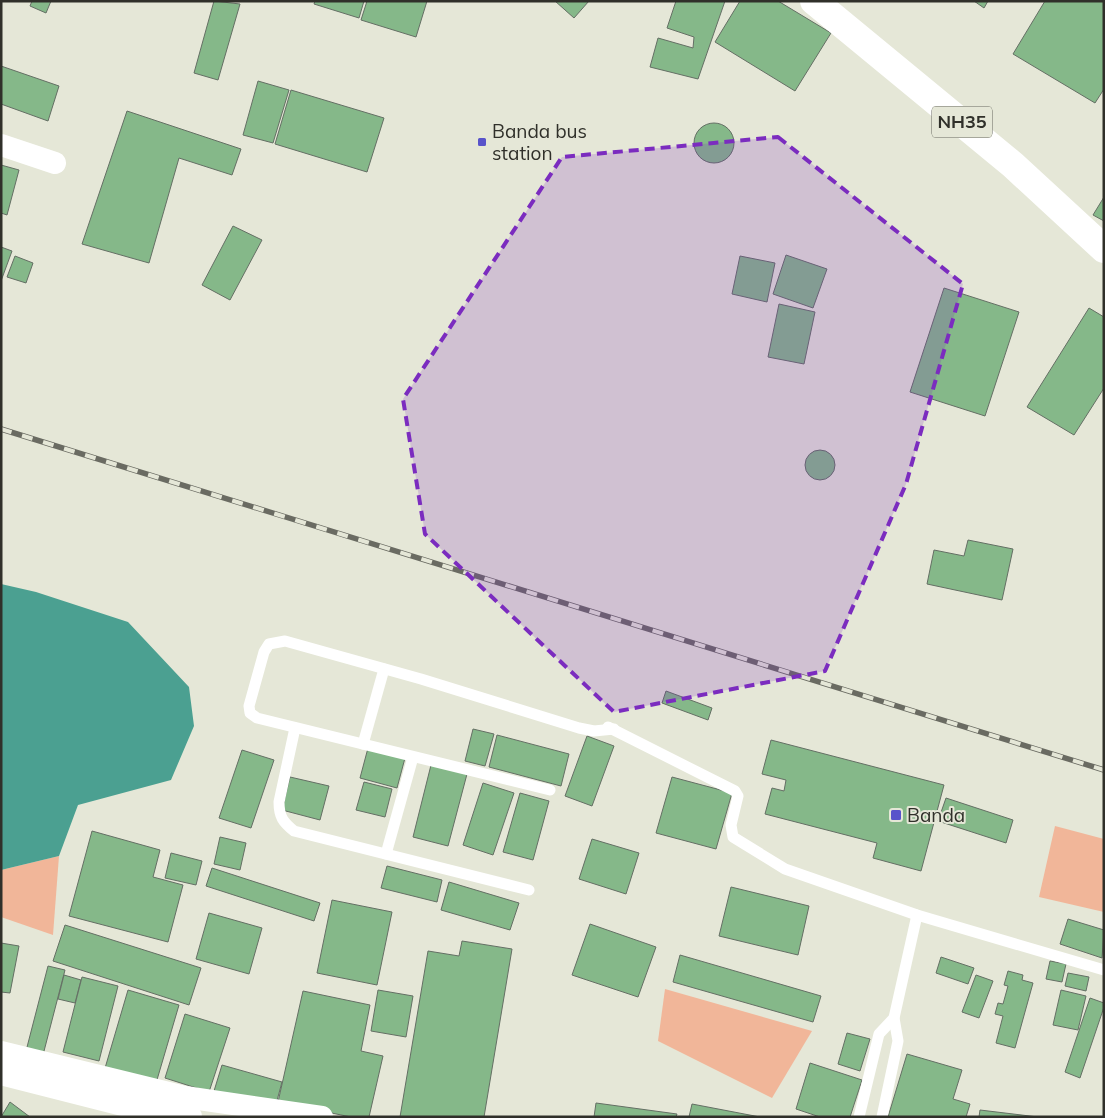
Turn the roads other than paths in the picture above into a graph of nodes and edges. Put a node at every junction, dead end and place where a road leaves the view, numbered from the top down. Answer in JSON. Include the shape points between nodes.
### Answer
{"nodes":[{"id":1,"x":814,"y":1,"type":"edge"},
{"id":2,"x":1,"y":145,"type":"edge"},
{"id":3,"x":55,"y":163,"type":"dead end"},
{"id":4,"x":1104,"y":249,"type":"edge"},
{"id":5,"x":384,"y":669,"type":"junction"},
{"id":6,"x":602,"y":724,"type":"dead end"},
{"id":7,"x":295,"y":728,"type":"junction"},
{"id":8,"x":614,"y":729,"type":"junction"},
{"id":9,"x":363,"y":744,"type":"junction"},
{"id":10,"x":413,"y":757,"type":"junction"},
{"id":11,"x":550,"y":790,"type":"dead end"},
{"id":12,"x":386,"y":854,"type":"junction"},
{"id":13,"x":529,"y":890,"type":"dead end"},
{"id":14,"x":917,"y":916,"type":"junction"},
{"id":15,"x":1104,"y":970,"type":"edge"},
{"id":16,"x":894,"y":1018,"type":"junction"},
{"id":17,"x":1,"y":1052,"type":"edge"},
{"id":18,"x":1,"y":1071,"type":"edge"},
{"id":19,"x":188,"y":1117,"type":"edge"},
{"id":20,"x":322,"y":1117,"type":"edge"},
{"id":21,"x":858,"y":1117,"type":"edge"},
{"id":22,"x":882,"y":1117,"type":"edge"}],
"edges":[{"from":1,"to":4,"type":"main road","number":"NH35","via":[[1013,165]]},
{"from":2,"to":3,"type":"street"},
{"from":5,"to":7,"type":"lane","via":[[285,641],[269,644],[249,706],[250,713],[256,718]]},
{"from":5,"to":8,"type":"lane","via":[[578,728],[594,731]]},
{"from":5,"to":9,"type":"lane"},
{"from":6,"to":8,"type":"lane"},
{"from":7,"to":9,"type":"lane"},
{"from":7,"to":12,"type":"lane","via":[[279,802],[283,822],[294,831]]},
{"from":8,"to":14,"type":"lane","via":[[736,791],[738,796],[731,824],[733,837],[785,869]]},
{"from":9,"to":10,"type":"lane"},
{"from":10,"to":11,"type":"lane"},
{"from":10,"to":12,"type":"lane"},
{"from":12,"to":13,"type":"lane"},
{"from":14,"to":15,"type":"lane"},
{"from":14,"to":16,"type":"lane"},
{"from":16,"to":21,"type":"lane","via":[[879,1034]]},
{"from":16,"to":22,"type":"lane","via":[[898,1041]]},
{"from":17,"to":20,"type":"street","via":[[185,1097]]},
{"from":18,"to":19,"type":"main road"}]}
